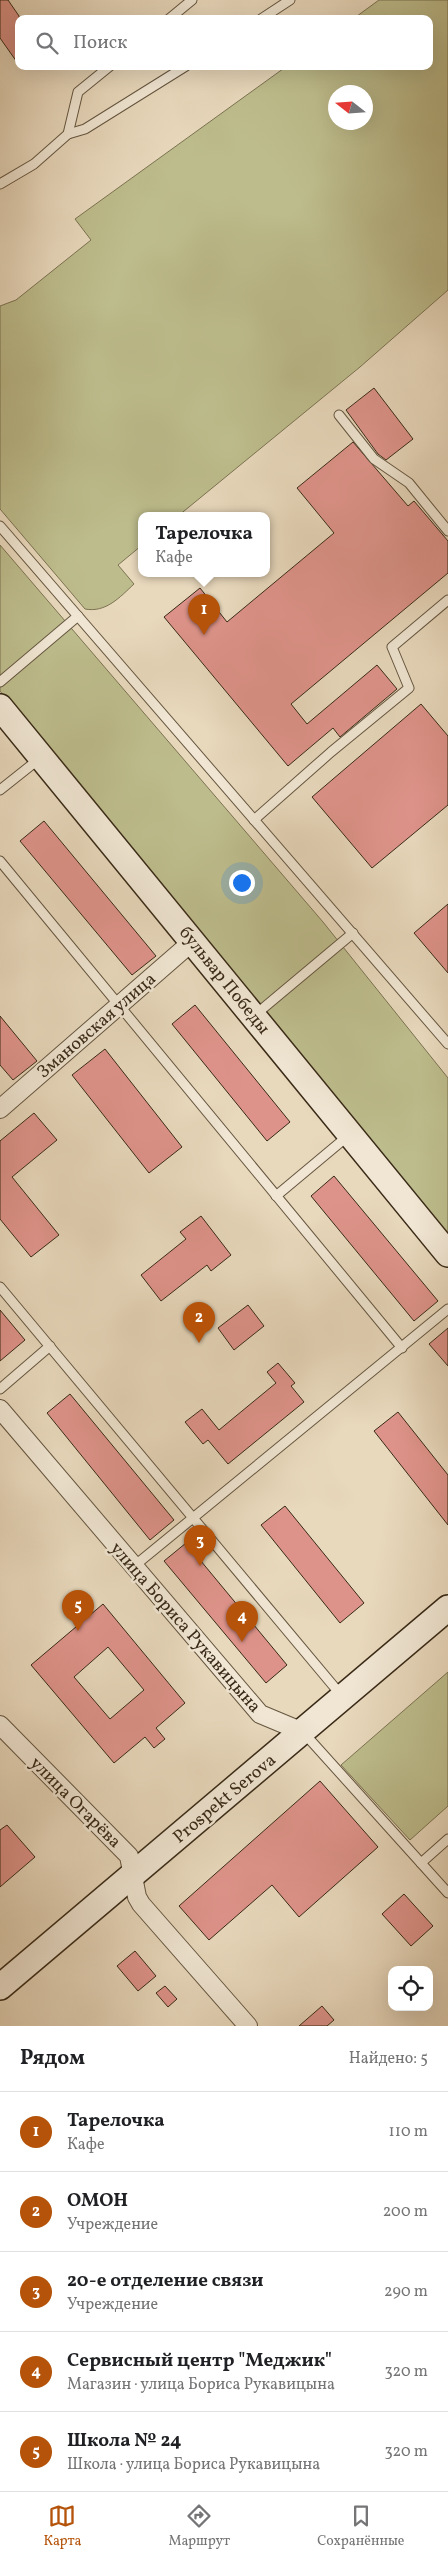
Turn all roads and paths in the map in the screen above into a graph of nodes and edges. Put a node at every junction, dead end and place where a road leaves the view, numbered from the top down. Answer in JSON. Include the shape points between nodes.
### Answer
{"nodes":[{"id":1,"x":192,"y":0,"type":"edge"},
{"id":2,"x":290,"y":0,"type":"edge"},
{"id":3,"x":174,"y":15,"type":"edge"},
{"id":4,"x":267,"y":15,"type":"edge"},
{"id":5,"x":105,"y":70,"type":"edge"},
{"id":6,"x":180,"y":70,"type":"edge"},
{"id":7,"x":68,"y":134,"type":"junction"},
{"id":8,"x":0,"y":184,"type":"edge"},
{"id":9,"x":339,"y":415,"type":"dead end"},
{"id":10,"x":0,"y":526,"type":"edge"},
{"id":11,"x":448,"y":531,"type":"edge"},
{"id":12,"x":448,"y":600,"type":"edge"},
{"id":13,"x":78,"y":616,"type":"junction"},
{"id":14,"x":0,"y":682,"type":"edge"},
{"id":15,"x":0,"y":707,"type":"edge"},
{"id":16,"x":41,"y":757,"type":"junction"},
{"id":17,"x":0,"y":790,"type":"edge"},
{"id":18,"x":254,"y":820,"type":"junction"},
{"id":19,"x":0,"y":861,"type":"edge"},
{"id":20,"x":353,"y":934,"type":"junction"},
{"id":21,"x":193,"y":942,"type":"junction"},
{"id":22,"x":119,"y":1003,"type":"junction"},
{"id":23,"x":254,"y":1015,"type":"junction"},
{"id":24,"x":448,"y":1044,"type":"edge"},
{"id":25,"x":0,"y":1109,"type":"edge"},
{"id":26,"x":350,"y":1134,"type":"junction"},
{"id":27,"x":276,"y":1196,"type":"junction"},
{"id":28,"x":448,"y":1254,"type":"edge"},
{"id":29,"x":0,"y":1287,"type":"edge"},
{"id":30,"x":448,"y":1309,"type":"edge"},
{"id":31,"x":50,"y":1346,"type":"junction"},
{"id":32,"x":402,"y":1348,"type":"junction"},
{"id":33,"x":0,"y":1389,"type":"edge"},
{"id":34,"x":0,"y":1409,"type":"edge"},
{"id":35,"x":194,"y":1518,"type":"junction"},
{"id":36,"x":133,"y":1567,"type":"junction"},
{"id":37,"x":448,"y":1608,"type":"edge"},
{"id":38,"x":343,"y":1697,"type":"junction"},
{"id":39,"x":0,"y":1726,"type":"edge"},
{"id":40,"x":303,"y":1732,"type":"junction"},
{"id":41,"x":448,"y":1839,"type":"edge"},
{"id":42,"x":421,"y":1863,"type":"junction"},
{"id":43,"x":133,"y":1875,"type":"junction"},
{"id":44,"x":448,"y":1893,"type":"edge"},
{"id":45,"x":0,"y":1987,"type":"edge"},
{"id":46,"x":248,"y":2026,"type":"edge"}],
"edges":[{"from":1,"to":3,"type":"lane"},
{"from":2,"to":4,"type":"lane"},
{"from":5,"to":7,"type":"lane","via":[[78,92]]},
{"from":6,"to":7,"type":"lane","via":[[85,129]]},
{"from":7,"to":8,"type":"lane","via":[[34,164]]},
{"from":9,"to":11,"type":"lane","via":[[374,459],[409,483]]},
{"from":10,"to":13,"type":"lane"},
{"from":12,"to":18,"type":"lane","via":[[392,647],[409,688]]},
{"from":13,"to":14,"type":"lane"},
{"from":13,"to":18,"type":"lane"},
{"from":15,"to":16,"type":"street","name":"бульвар Победы"},
{"from":16,"to":17,"type":"lane"},
{"from":16,"to":21,"type":"street","name":"бульвар Победы"},
{"from":18,"to":20,"type":"lane"},
{"from":19,"to":22,"type":"lane"},
{"from":20,"to":23,"type":"lane"},
{"from":20,"to":24,"type":"lane"},
{"from":21,"to":22,"type":"street","name":"Змановская улица"},
{"from":21,"to":23,"type":"street","name":"бульвар Победы"},
{"from":22,"to":25,"type":"street","name":"Змановская улица"},
{"from":22,"to":27,"type":"lane"},
{"from":23,"to":26,"type":"street","name":"бульвар Победы"},
{"from":26,"to":27,"type":"lane"},
{"from":26,"to":28,"type":"street","name":"бульвар Победы"},
{"from":27,"to":32,"type":"lane"},
{"from":29,"to":31,"type":"lane"},
{"from":30,"to":32,"type":"lane"},
{"from":31,"to":33,"type":"lane"},
{"from":31,"to":35,"type":"lane"},
{"from":32,"to":35,"type":"lane"},
{"from":34,"to":36,"type":"street","name":"улица Бориса Рукавицына"},
{"from":35,"to":36,"type":"lane"},
{"from":35,"to":38,"type":"lane"},
{"from":36,"to":40,"type":"street","name":"улица Бориса Рукавицына","via":[[260,1714]]},
{"from":37,"to":38,"type":"street","name":"Prospekt Serova"},
{"from":38,"to":40,"type":"street","name":"Prospekt Serova"},
{"from":39,"to":43,"type":"street","name":"улица Огарёва","via":[[122,1847]]},
{"from":40,"to":42,"type":"lane","name":"улица Бориса Рукавицына"},
{"from":40,"to":43,"type":"street","name":"Prospekt Serova"},
{"from":41,"to":42,"type":"lane"},
{"from":42,"to":44,"type":"lane","name":"улица Бориса Рукавицына"},
{"from":43,"to":45,"type":"street","name":"Prospekt Serova"},
{"from":43,"to":46,"type":"street","name":"улица Огарёва","via":[[141,1904]]}]}
